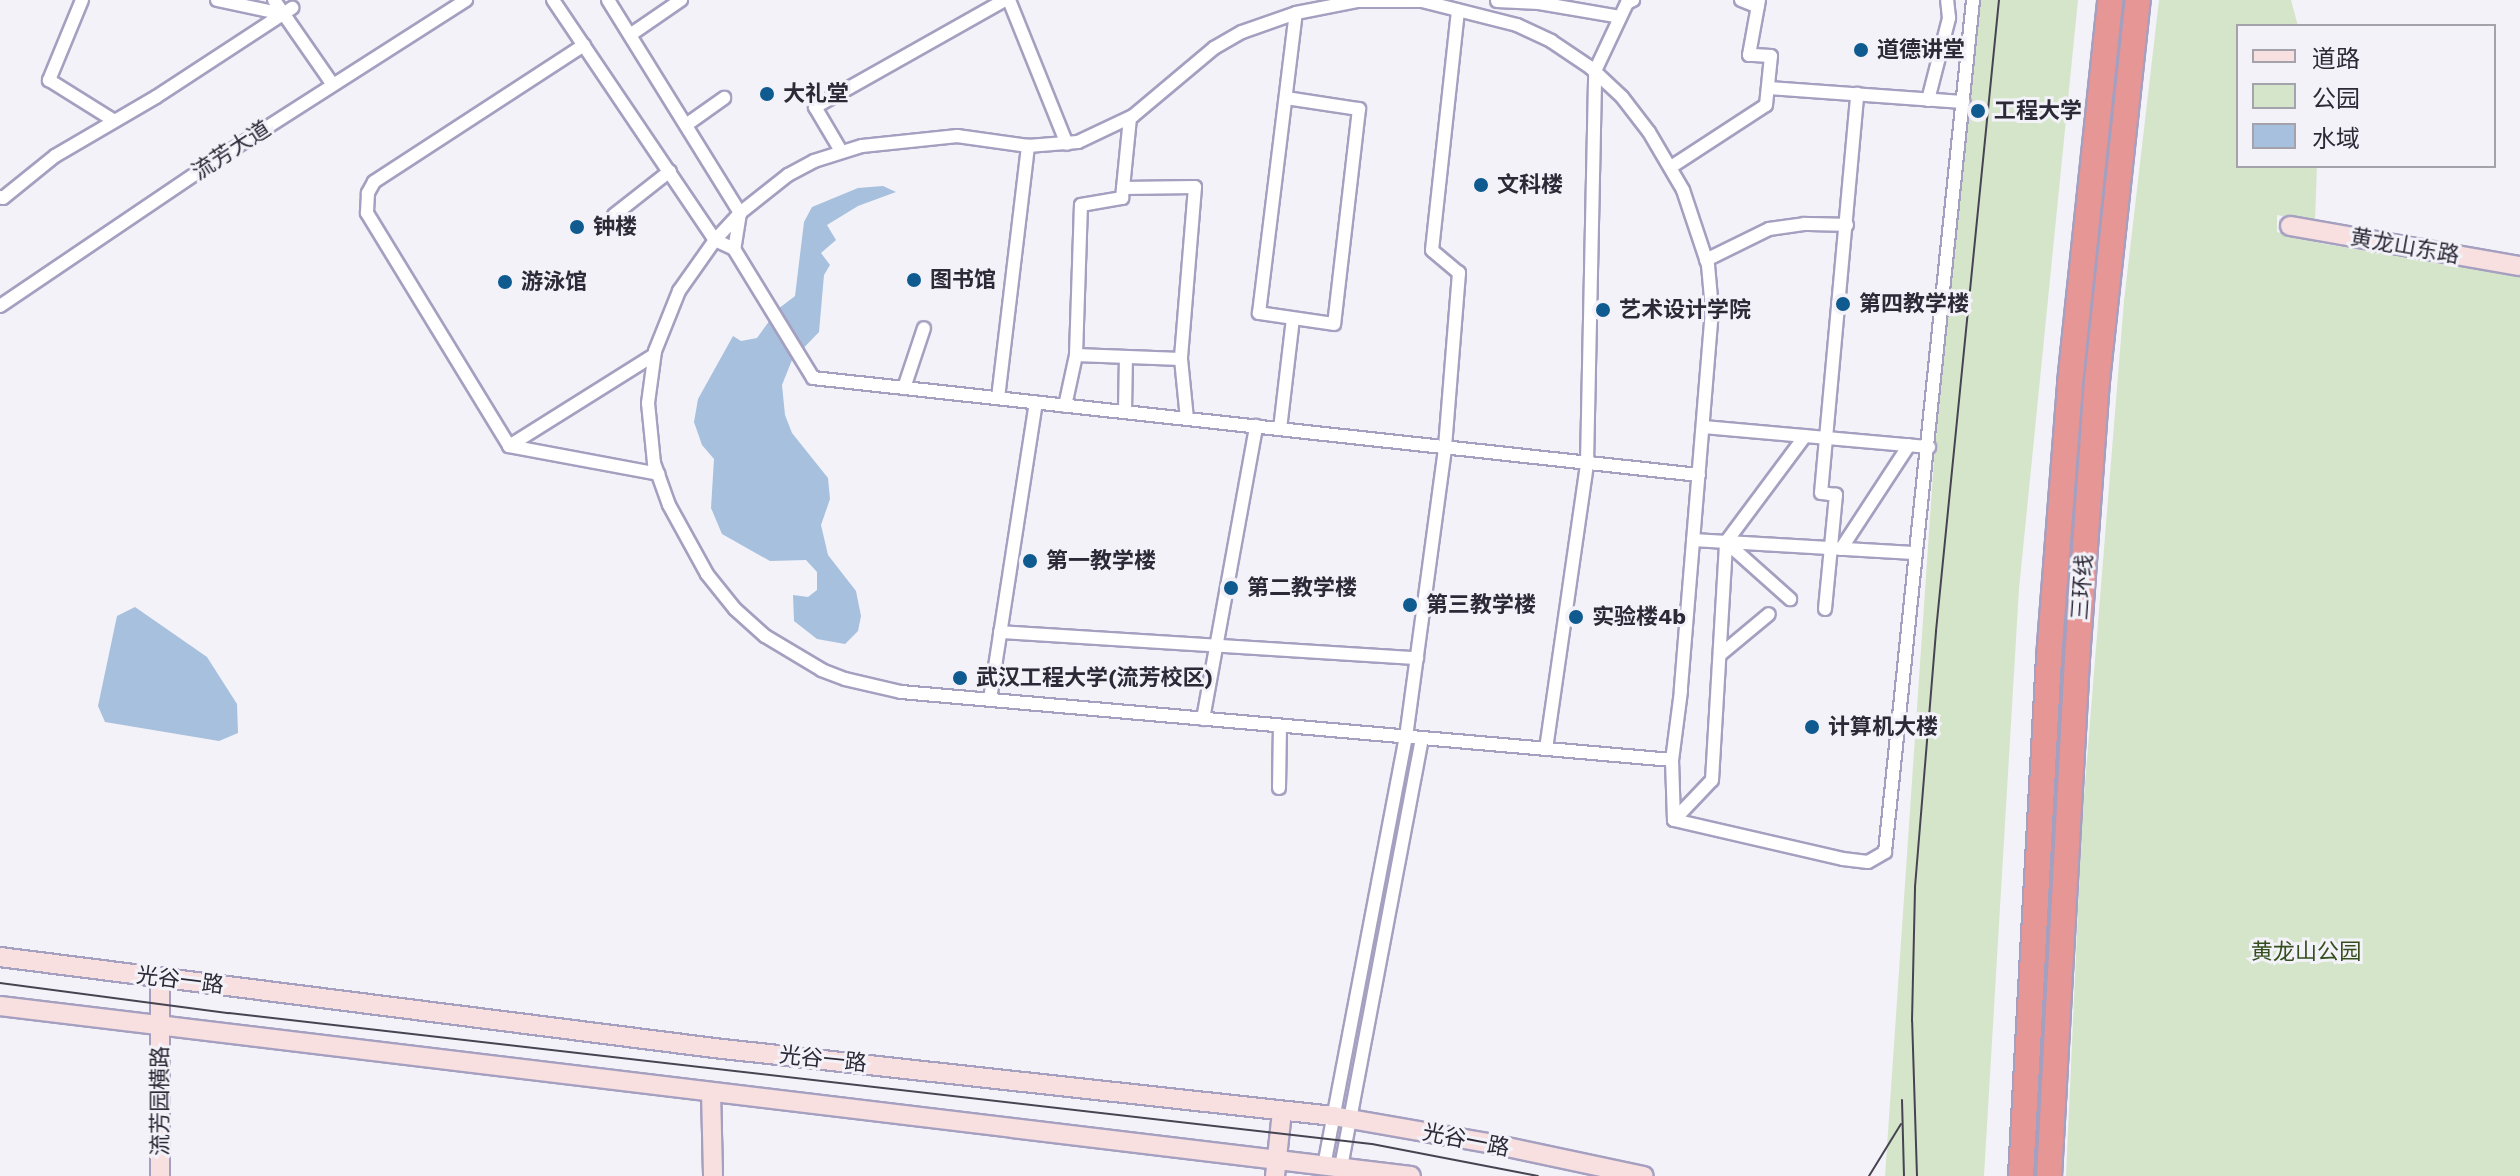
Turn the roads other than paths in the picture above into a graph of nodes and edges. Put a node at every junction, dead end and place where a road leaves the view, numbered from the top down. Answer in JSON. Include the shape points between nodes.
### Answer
{"nodes":[{"id":1,"x":82,"y":0,"type":"edge"},
{"id":2,"x":217,"y":0,"type":"edge"},
{"id":3,"x":274,"y":0,"type":"edge"},
{"id":4,"x":466,"y":0,"type":"edge"},
{"id":5,"x":553,"y":0,"type":"edge"},
{"id":6,"x":608,"y":0,"type":"edge"},
{"id":7,"x":681,"y":0,"type":"edge"},
{"id":8,"x":1007,"y":0,"type":"edge"},
{"id":9,"x":1497,"y":0,"type":"edge"},
{"id":10,"x":1633,"y":0,"type":"edge"},
{"id":11,"x":1741,"y":0,"type":"edge"},
{"id":12,"x":1947,"y":0,"type":"edge"},
{"id":13,"x":1973,"y":0,"type":"edge"},
{"id":14,"x":2110,"y":0,"type":"edge"},
{"id":15,"x":2138,"y":0,"type":"edge"},
{"id":16,"x":1422,"y":1,"type":"edge"},
{"id":17,"x":1539,"y":2,"type":"edge"},
{"id":18,"x":1759,"y":4,"type":"edge"},
{"id":19,"x":1452,"y":6,"type":"edge"},
{"id":20,"x":287,"y":11,"type":"junction"},
{"id":21,"x":1296,"y":13,"type":"junction"},
{"id":22,"x":1620,"y":17,"type":"junction"},
{"id":23,"x":1949,"y":18,"type":"junction"},
{"id":24,"x":1492,"y":19,"type":"junction"},
{"id":25,"x":1971,"y":20,"type":"junction"},
{"id":26,"x":630,"y":35,"type":"junction"},
{"id":27,"x":584,"y":45,"type":"junction"},
{"id":28,"x":1595,"y":71,"type":"junction"},
{"id":29,"x":333,"y":85,"type":"junction"},
{"id":30,"x":1768,"y":88,"type":"junction"},
{"id":31,"x":1857,"y":94,"type":"junction"},
{"id":32,"x":724,"y":98,"type":"dead end"},
{"id":33,"x":1286,"y":98,"type":"junction"},
{"id":34,"x":1928,"y":100,"type":"junction"},
{"id":35,"x":1963,"y":102,"type":"junction"},
{"id":36,"x":1130,"y":118,"type":"junction"},
{"id":37,"x":113,"y":120,"type":"junction"},
{"id":38,"x":686,"y":125,"type":"junction"},
{"id":39,"x":1067,"y":144,"type":"junction"},
{"id":40,"x":1028,"y":146,"type":"junction"},
{"id":41,"x":841,"y":151,"type":"junction"},
{"id":42,"x":1671,"y":167,"type":"junction"},
{"id":43,"x":670,"y":171,"type":"junction"},
{"id":44,"x":1123,"y":188,"type":"junction"},
{"id":45,"x":0,"y":197,"type":"edge"},
{"id":46,"x":740,"y":213,"type":"junction"},
{"id":47,"x":614,"y":215,"type":"dead end"},
{"id":48,"x":1847,"y":225,"type":"junction"},
{"id":49,"x":2290,"y":226,"type":"dead end"},
{"id":50,"x":715,"y":240,"type":"junction"},
{"id":51,"x":734,"y":249,"type":"junction"},
{"id":52,"x":1706,"y":260,"type":"junction"},
{"id":53,"x":2520,"y":266,"type":"edge"},
{"id":54,"x":0,"y":306,"type":"edge"},
{"id":55,"x":1293,"y":319,"type":"junction"},
{"id":56,"x":924,"y":328,"type":"dead end"},
{"id":57,"x":463,"y":336,"type":"dead end"},
{"id":58,"x":451,"y":345,"type":"junction"},
{"id":59,"x":654,"y":355,"type":"junction"},
{"id":60,"x":1076,"y":355,"type":"junction"},
{"id":61,"x":1126,"y":357,"type":"junction"},
{"id":62,"x":1181,"y":359,"type":"junction"},
{"id":63,"x":904,"y":388,"type":"junction"},
{"id":64,"x":998,"y":398,"type":"junction"},
{"id":65,"x":1036,"y":403,"type":"junction"},
{"id":66,"x":1065,"y":406,"type":"junction"},
{"id":67,"x":1125,"y":412,"type":"junction"},
{"id":68,"x":1187,"y":419,"type":"junction"},
{"id":69,"x":1256,"y":426,"type":"junction"},
{"id":70,"x":1704,"y":427,"type":"junction"},
{"id":71,"x":1280,"y":429,"type":"junction"},
{"id":72,"x":1805,"y":436,"type":"junction"},
{"id":73,"x":1829,"y":438,"type":"junction"},
{"id":74,"x":1909,"y":445,"type":"junction"},
{"id":75,"x":509,"y":446,"type":"junction"},
{"id":76,"x":1445,"y":447,"type":"junction"},
{"id":77,"x":1929,"y":447,"type":"junction"},
{"id":78,"x":1587,"y":463,"type":"junction"},
{"id":79,"x":658,"y":474,"type":"junction"},
{"id":80,"x":1699,"y":475,"type":"junction"},
{"id":81,"x":1693,"y":540,"type":"junction"},
{"id":82,"x":1726,"y":542,"type":"junction"},
{"id":83,"x":1835,"y":548,"type":"junction"},
{"id":84,"x":1914,"y":553,"type":"junction"},
{"id":85,"x":1790,"y":599,"type":"dead end"},
{"id":86,"x":1825,"y":609,"type":"dead end"},
{"id":87,"x":1769,"y":614,"type":"dead end"},
{"id":88,"x":1000,"y":632,"type":"junction"},
{"id":89,"x":1216,"y":646,"type":"junction"},
{"id":90,"x":1721,"y":654,"type":"junction"},
{"id":91,"x":1417,"y":658,"type":"junction"},
{"id":92,"x":990,"y":699,"type":"junction"},
{"id":93,"x":1203,"y":719,"type":"junction"},
{"id":94,"x":1280,"y":726,"type":"junction"},
{"id":95,"x":1406,"y":737,"type":"junction"},
{"id":96,"x":1422,"y":739,"type":"junction"},
{"id":97,"x":1546,"y":749,"type":"junction"},
{"id":98,"x":1672,"y":760,"type":"junction"},
{"id":99,"x":1279,"y":788,"type":"dead end"},
{"id":100,"x":1674,"y":820,"type":"junction"},
{"id":101,"x":0,"y":957,"type":"edge"},
{"id":102,"x":160,"y":978,"type":"junction"},
{"id":103,"x":0,"y":1006,"type":"edge"},
{"id":104,"x":160,"y":1026,"type":"junction"},
{"id":105,"x":711,"y":1092,"type":"junction"},
{"id":106,"x":1282,"y":1112,"type":"junction"},
{"id":107,"x":1333,"y":1116,"type":"junction"},
{"id":108,"x":1352,"y":1119,"type":"junction"},
{"id":109,"x":1333,"y":1167,"type":"junction"},
{"id":110,"x":1275,"y":1169,"type":"edge"},
{"id":111,"x":160,"y":1176,"type":"edge"},
{"id":112,"x":713,"y":1176,"type":"edge"},
{"id":113,"x":1411,"y":1176,"type":"edge"},
{"id":114,"x":1644,"y":1176,"type":"edge"},
{"id":115,"x":2021,"y":1176,"type":"edge"},
{"id":116,"x":2049,"y":1176,"type":"edge"}],
"edges":[{"from":1,"to":37,"type":"street","via":[[49,80]]},
{"from":2,"to":20,"type":"street"},
{"from":3,"to":20,"type":"street"},
{"from":4,"to":29,"type":"street","name":"流芳大道"},
{"from":5,"to":27,"type":"street"},
{"from":6,"to":26,"type":"street"},
{"from":7,"to":26,"type":"street"},
{"from":8,"to":39,"type":"street"},
{"from":8,"to":41,"type":"street","via":[[815,107]]},
{"from":9,"to":17,"type":"street"},
{"from":9,"to":24,"type":"street"},
{"from":10,"to":22,"type":"street"},
{"from":11,"to":18,"type":"street"},
{"from":12,"to":23,"type":"street"},
{"from":13,"to":25,"type":"street"},
{"from":14,"to":115,"type":"highway","name":"三环线","via":[[2067,414]]},
{"from":15,"to":116,"type":"highway","name":"三环线","via":[[2095,397]]},
{"from":16,"to":19,"type":"street"},
{"from":16,"to":21,"type":"street","via":[[1357,1]]},
{"from":17,"to":22,"type":"street"},
{"from":18,"to":30,"type":"street","via":[[1749,55],[1771,56]]},
{"from":19,"to":24,"type":"street"},
{"from":19,"to":76,"type":"street","via":[[1432,250],[1459,273]]},
{"from":20,"to":29,"type":"street"},
{"from":20,"to":37,"type":"street"},
{"from":21,"to":33,"type":"street"},
{"from":21,"to":36,"type":"street","via":[[1214,48]]},
{"from":22,"to":28,"type":"street"},
{"from":23,"to":25,"type":"street"},
{"from":23,"to":34,"type":"street"},
{"from":24,"to":28,"type":"street","via":[[1535,33]]},
{"from":25,"to":35,"type":"street"},
{"from":26,"to":38,"type":"street"},
{"from":27,"to":43,"type":"street"},
{"from":27,"to":58,"type":"street","via":[[374,182],[368,193],[367,213]]},
{"from":28,"to":42,"type":"street","via":[[1622,97]]},
{"from":28,"to":78,"type":"street"},
{"from":29,"to":54,"type":"street","name":"流芳大道"},
{"from":30,"to":31,"type":"street"},
{"from":30,"to":42,"type":"street","via":[[1766,105]]},
{"from":31,"to":34,"type":"street"},
{"from":31,"to":48,"type":"street"},
{"from":32,"to":38,"type":"street"},
{"from":33,"to":55,"type":"street","via":[[1259,313]]},
{"from":33,"to":55,"type":"street","via":[[1359,109],[1334,324]]},
{"from":34,"to":35,"type":"street"},
{"from":35,"to":77,"type":"street"},
{"from":36,"to":39,"type":"street"},
{"from":36,"to":44,"type":"street"},
{"from":37,"to":45,"type":"street"},
{"from":38,"to":46,"type":"street"},
{"from":39,"to":40,"type":"street"},
{"from":40,"to":41,"type":"street","via":[[946,136]]},
{"from":40,"to":64,"type":"street"},
{"from":41,"to":46,"type":"street","via":[[788,175]]},
{"from":42,"to":52,"type":"street"},
{"from":43,"to":47,"type":"street"},
{"from":43,"to":50,"type":"street"},
{"from":44,"to":60,"type":"street","via":[[1122,198],[1081,205]]},
{"from":44,"to":62,"type":"street","via":[[1195,187]]},
{"from":46,"to":50,"type":"street"},
{"from":46,"to":51,"type":"street"},
{"from":48,"to":52,"type":"street","via":[[1769,229]]},
{"from":48,"to":73,"type":"street"},
{"from":49,"to":53,"type":"main road","name":"黄龙山东路"},
{"from":50,"to":51,"type":"street"},
{"from":50,"to":59,"type":"street","via":[[679,291]]},
{"from":51,"to":63,"type":"street","via":[[813,378]]},
{"from":52,"to":70,"type":"street","via":[[1712,310]]},
{"from":55,"to":71,"type":"street"},
{"from":56,"to":63,"type":"street"},
{"from":57,"to":58,"type":"street"},
{"from":58,"to":75,"type":"street"},
{"from":59,"to":75,"type":"street"},
{"from":59,"to":79,"type":"street","via":[[648,403]]},
{"from":60,"to":61,"type":"street"},
{"from":60,"to":66,"type":"street"},
{"from":61,"to":62,"type":"street"},
{"from":61,"to":67,"type":"street"},
{"from":62,"to":68,"type":"street"},
{"from":63,"to":64,"type":"street"},
{"from":64,"to":65,"type":"street"},
{"from":65,"to":66,"type":"street"},
{"from":65,"to":88,"type":"street"},
{"from":66,"to":67,"type":"street"},
{"from":67,"to":68,"type":"street"},
{"from":68,"to":69,"type":"street"},
{"from":69,"to":71,"type":"street"},
{"from":69,"to":89,"type":"street"},
{"from":70,"to":72,"type":"street"},
{"from":70,"to":80,"type":"street"},
{"from":71,"to":76,"type":"street"},
{"from":72,"to":73,"type":"street"},
{"from":72,"to":82,"type":"street"},
{"from":73,"to":74,"type":"street"},
{"from":73,"to":83,"type":"street","via":[[1821,493],[1836,495]]},
{"from":74,"to":77,"type":"street"},
{"from":74,"to":83,"type":"street"},
{"from":75,"to":79,"type":"street"},
{"from":76,"to":78,"type":"street"},
{"from":76,"to":91,"type":"street"},
{"from":77,"to":84,"type":"street"},
{"from":78,"to":80,"type":"street"},
{"from":78,"to":97,"type":"street"},
{"from":79,"to":92,"type":"street","via":[[679,529],[707,574],[765,636],[845,679],[901,692]]},
{"from":80,"to":81,"type":"street"},
{"from":81,"to":82,"type":"street"},
{"from":81,"to":98,"type":"street"},
{"from":82,"to":83,"type":"street"},
{"from":82,"to":85,"type":"street"},
{"from":82,"to":90,"type":"street"},
{"from":83,"to":84,"type":"street"},
{"from":83,"to":86,"type":"street"},
{"from":84,"to":100,"type":"street","via":[[1885,852],[1868,862],[1843,859]]},
{"from":87,"to":90,"type":"street"},
{"from":88,"to":89,"type":"street"},
{"from":88,"to":92,"type":"street"},
{"from":89,"to":91,"type":"street"},
{"from":89,"to":93,"type":"street"},
{"from":90,"to":100,"type":"street","via":[[1712,780]]},
{"from":91,"to":95,"type":"street"},
{"from":92,"to":93,"type":"street"},
{"from":93,"to":94,"type":"street"},
{"from":94,"to":95,"type":"street"},
{"from":94,"to":99,"type":"street"},
{"from":95,"to":96,"type":"street"},
{"from":95,"to":107,"type":"street"},
{"from":96,"to":97,"type":"street"},
{"from":96,"to":108,"type":"street"},
{"from":97,"to":98,"type":"street"},
{"from":98,"to":100,"type":"street"},
{"from":101,"to":102,"type":"main road","name":"光谷一路"},
{"from":102,"to":104,"type":"main road","name":"流芳园横路"},
{"from":102,"to":106,"type":"main road","name":"光谷一路"},
{"from":103,"to":104,"type":"main road","name":"光谷一路"},
{"from":104,"to":105,"type":"main road","name":"光谷一路"},
{"from":104,"to":111,"type":"main road","name":"流芳园横路"},
{"from":105,"to":110,"type":"main road","name":"光谷一路"},
{"from":105,"to":112,"type":"main road"},
{"from":106,"to":107,"type":"main road","name":"光谷一路"},
{"from":106,"to":110,"type":"main road"},
{"from":107,"to":108,"type":"main road","name":"光谷一路"},
{"from":107,"to":109,"type":"street"},
{"from":108,"to":109,"type":"street"},
{"from":108,"to":114,"type":"main road","name":"光谷一路"},
{"from":109,"to":110,"type":"main road","name":"光谷一路"},
{"from":109,"to":113,"type":"main road","name":"光谷一路"}]}
